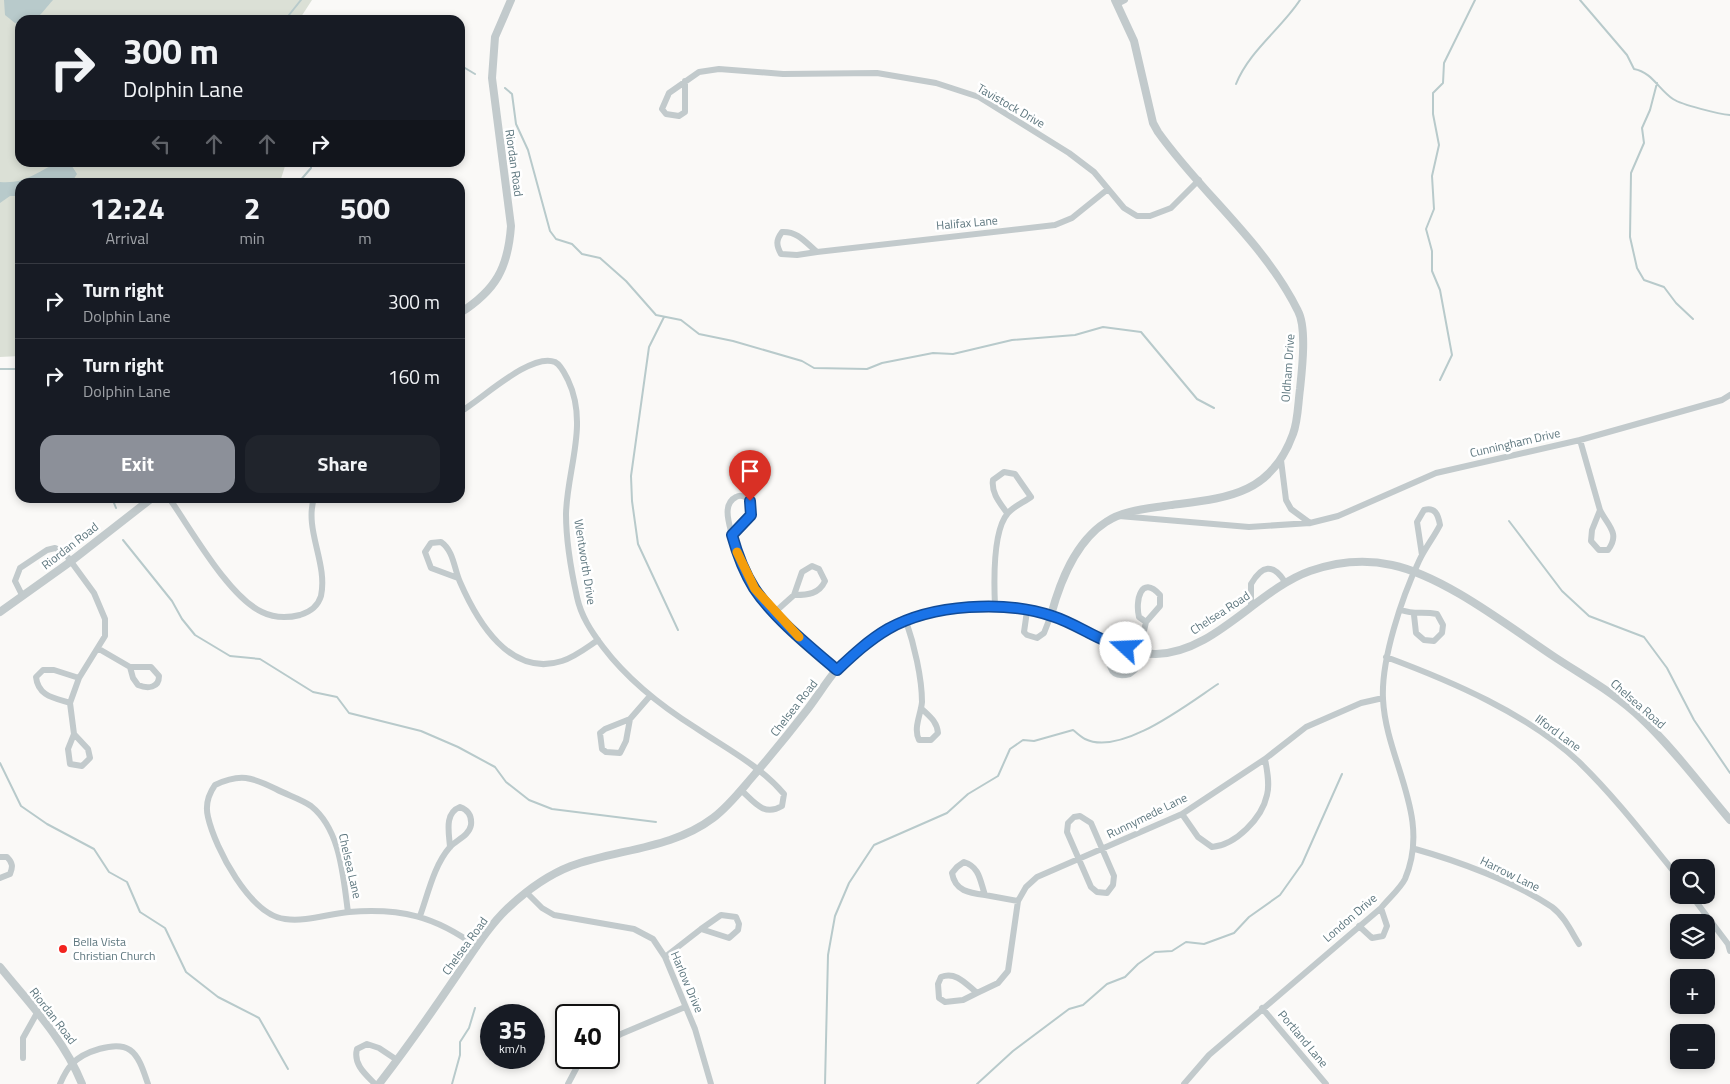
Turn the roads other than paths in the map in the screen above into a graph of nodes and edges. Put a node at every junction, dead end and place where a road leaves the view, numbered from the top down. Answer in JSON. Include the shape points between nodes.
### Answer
{"nodes":[{"id":1,"x":512,"y":0,"type":"edge"},
{"id":2,"x":1125,"y":0,"type":"edge"},
{"id":3,"x":1116,"y":2,"type":"edge"},
{"id":4,"x":685,"y":81,"type":"junction"},
{"id":5,"x":1199,"y":180,"type":"junction"},
{"id":6,"x":1108,"y":189,"type":"junction"},
{"id":7,"x":817,"y":252,"type":"junction"},
{"id":8,"x":465,"y":309,"type":"edge"},
{"id":9,"x":1730,"y":395,"type":"edge"},
{"id":10,"x":465,"y":409,"type":"edge"},
{"id":11,"x":1580,"y":440,"type":"junction"},
{"id":12,"x":1281,"y":460,"type":"junction"},
{"id":13,"x":146,"y":503,"type":"edge"},
{"id":14,"x":173,"y":503,"type":"edge"},
{"id":15,"x":313,"y":503,"type":"edge"},
{"id":16,"x":1600,"y":510,"type":"junction"},
{"id":17,"x":1007,"y":513,"type":"junction"},
{"id":18,"x":1118,"y":516,"type":"junction"},
{"id":19,"x":1310,"y":523,"type":"junction"},
{"id":20,"x":732,"y":535,"type":"junction"},
{"id":21,"x":1422,"y":555,"type":"junction"},
{"id":22,"x":70,"y":562,"type":"junction"},
{"id":23,"x":1414,"y":571,"type":"junction"},
{"id":24,"x":458,"y":578,"type":"junction"},
{"id":25,"x":1285,"y":582,"type":"junction"},
{"id":26,"x":22,"y":595,"type":"junction"},
{"id":27,"x":794,"y":595,"type":"junction"},
{"id":28,"x":995,"y":606,"type":"junction"},
{"id":29,"x":1251,"y":607,"type":"junction"},
{"id":30,"x":1027,"y":610,"type":"junction"},
{"id":31,"x":1401,"y":610,"type":"junction"},
{"id":32,"x":0,"y":612,"type":"edge"},
{"id":33,"x":775,"y":612,"type":"junction"},
{"id":34,"x":1051,"y":615,"type":"junction"},
{"id":35,"x":1414,"y":615,"type":"junction"},
{"id":36,"x":906,"y":621,"type":"junction"},
{"id":37,"x":1146,"y":622,"type":"junction"},
{"id":38,"x":598,"y":640,"type":"junction"},
{"id":39,"x":1112,"y":645,"type":"junction"},
{"id":40,"x":99,"y":649,"type":"junction"},
{"id":41,"x":1140,"y":651,"type":"junction"},
{"id":42,"x":1386,"y":657,"type":"junction"},
{"id":43,"x":130,"y":667,"type":"junction"},
{"id":44,"x":837,"y":670,"type":"junction"},
{"id":45,"x":79,"y":678,"type":"junction"},
{"id":46,"x":650,"y":696,"type":"junction"},
{"id":47,"x":1383,"y":698,"type":"junction"},
{"id":48,"x":70,"y":704,"type":"junction"},
{"id":49,"x":921,"y":708,"type":"junction"},
{"id":50,"x":630,"y":719,"type":"junction"},
{"id":51,"x":74,"y":734,"type":"junction"},
{"id":52,"x":1265,"y":759,"type":"junction"},
{"id":53,"x":759,"y":769,"type":"junction"},
{"id":54,"x":741,"y":790,"type":"junction"},
{"id":55,"x":1182,"y":814,"type":"junction"},
{"id":56,"x":1730,"y":820,"type":"edge"},
{"id":57,"x":450,"y":847,"type":"junction"},
{"id":58,"x":1415,"y":848,"type":"junction"},
{"id":59,"x":1103,"y":849,"type":"junction"},
{"id":60,"x":0,"y":857,"type":"edge"},
{"id":61,"x":1079,"y":859,"type":"junction"},
{"id":62,"x":1670,"y":867,"type":"edge"},
{"id":63,"x":0,"y":878,"type":"edge"},
{"id":64,"x":526,"y":892,"type":"junction"},
{"id":65,"x":984,"y":895,"type":"junction"},
{"id":66,"x":1018,"y":901,"type":"junction"},
{"id":67,"x":1698,"y":904,"type":"edge"},
{"id":68,"x":1381,"y":908,"type":"junction"},
{"id":69,"x":348,"y":912,"type":"junction"},
{"id":70,"x":420,"y":916,"type":"junction"},
{"id":71,"x":1359,"y":926,"type":"junction"},
{"id":72,"x":701,"y":929,"type":"junction"},
{"id":73,"x":1579,"y":944,"type":"dead end"},
{"id":74,"x":1729,"y":944,"type":"edge"},
{"id":75,"x":477,"y":947,"type":"junction"},
{"id":76,"x":1730,"y":951,"type":"edge"},
{"id":77,"x":665,"y":957,"type":"junction"},
{"id":78,"x":0,"y":966,"type":"edge"},
{"id":79,"x":977,"y":993,"type":"junction"},
{"id":80,"x":685,"y":1008,"type":"junction"},
{"id":81,"x":1262,"y":1008,"type":"junction"},
{"id":82,"x":37,"y":1013,"type":"junction"},
{"id":83,"x":620,"y":1035,"type":"edge"},
{"id":84,"x":23,"y":1058,"type":"dead end"},
{"id":85,"x":397,"y":1060,"type":"junction"},
{"id":86,"x":73,"y":1062,"type":"junction"},
{"id":87,"x":576,"y":1069,"type":"edge"},
{"id":88,"x":60,"y":1084,"type":"edge"},
{"id":89,"x":82,"y":1084,"type":"edge"},
{"id":90,"x":148,"y":1084,"type":"edge"},
{"id":91,"x":377,"y":1084,"type":"edge"},
{"id":92,"x":568,"y":1084,"type":"edge"},
{"id":93,"x":711,"y":1084,"type":"edge"},
{"id":94,"x":1184,"y":1084,"type":"edge"},
{"id":95,"x":1326,"y":1084,"type":"edge"}],
"edges":[{"from":1,"to":8,"type":"street","name":"Riordan Road","via":[[495,37],[492,78],[511,226],[510,249],[502,273]]},
{"from":2,"to":3,"type":"street"},
{"from":3,"to":5,"type":"street","name":"Oldham Drive","via":[[1134,41],[1153,123],[1169,147]]},
{"from":4,"to":4,"type":"street","name":"Tavistock Drive","via":[[669,93],[662,108],[666,114],[679,116],[685,112]]},
{"from":4,"to":6,"type":"street","name":"Tavistock Drive","via":[[699,72],[719,70],[783,74],[878,73],[936,83],[979,97],[1069,153],[1094,172]]},
{"from":5,"to":6,"type":"street","name":"Tavistock Drive","via":[[1171,208],[1150,216],[1137,216],[1124,208]]},
{"from":5,"to":12,"type":"street","name":"Oldham Drive","via":[[1273,269],[1299,313],[1302,326],[1301,378],[1294,433]]},
{"from":6,"to":7,"type":"street","name":"Halifax Lane","via":[[1072,218],[1054,225]]},
{"from":7,"to":7,"type":"street","name":"Halifax Lane","via":[[790,231],[782,232],[778,238],[781,254]]},
{"from":9,"to":11,"type":"street","name":"Cunningham Drive"},
{"from":10,"to":38,"type":"street","name":"Wentworth Drive","via":[[526,366],[546,361],[556,363],[565,373],[572,389],[578,427],[566,510],[567,534],[577,598],[585,620]]},
{"from":11,"to":16,"type":"street"},
{"from":11,"to":19,"type":"street","name":"Cunningham Drive","via":[[1436,473],[1338,516]]},
{"from":12,"to":18,"type":"street","name":"Oldham Drive","via":[[1266,477],[1249,489],[1212,500],[1144,509]]},
{"from":12,"to":19,"type":"street","via":[[1286,500],[1291,509]]},
{"from":13,"to":22,"type":"street","name":"Riordan Road"},
{"from":14,"to":15,"type":"street","via":[[230,584],[248,602],[262,612],[292,617],[310,611],[318,603],[321,593],[311,518]]},
{"from":16,"to":16,"type":"street","via":[[1591,541],[1599,550],[1608,550],[1614,539],[1613,530]]},
{"from":17,"to":17,"type":"street","via":[[992,485],[1004,472],[1015,474],[1031,497]]},
{"from":17,"to":28,"type":"street","via":[[994,562]]},
{"from":18,"to":19,"type":"street","name":"Cunningham Drive","via":[[1249,527]]},
{"from":18,"to":34,"type":"street","name":"Oldham Drive","via":[[1105,522],[1089,537],[1070,564]]},
{"from":20,"to":20,"type":"street","via":[[751,515],[750,501],[746,497],[733,498],[729,504],[727,511]]},
{"from":20,"to":33,"type":"street","via":[[755,589]]},
{"from":21,"to":21,"type":"street","name":"London Drive","via":[[1417,522],[1429,508],[1439,516],[1440,525]]},
{"from":21,"to":23,"type":"street","name":"London Drive"},
{"from":22,"to":26,"type":"street","name":"Riordan Road"},
{"from":22,"to":26,"type":"street","via":[[64,552],[55,548],[20,568],[15,581]]},
{"from":22,"to":40,"type":"street","via":[[94,594],[105,619],[105,636]]},
{"from":23,"to":25,"type":"street","name":"Chelsea Road","via":[[1389,564],[1355,562],[1333,564]]},
{"from":23,"to":31,"type":"street","name":"London Drive"},
{"from":23,"to":56,"type":"street","name":"Chelsea Road","via":[[1451,588],[1609,692],[1663,741]]},
{"from":24,"to":24,"type":"street","via":[[447,546],[441,542],[431,543],[425,552],[431,568]]},
{"from":24,"to":38,"type":"street","via":[[485,629],[498,644],[517,657],[540,664],[559,662]]},
{"from":25,"to":29,"type":"street","name":"Chelsea Road"},
{"from":25,"to":29,"type":"street","via":[[1278,571],[1271,568],[1263,570],[1251,584]]},
{"from":26,"to":32,"type":"street","name":"Riordan Road"},
{"from":27,"to":27,"type":"street","via":[[814,593],[822,587],[825,581],[819,569],[812,566],[802,572]]},
{"from":27,"to":33,"type":"street"},
{"from":28,"to":30,"type":"street","name":"Chelsea Road"},
{"from":28,"to":36,"type":"street","name":"Chelsea Road","via":[[936,612]]},
{"from":29,"to":41,"type":"street","name":"Chelsea Road","via":[[1187,647],[1156,654]]},
{"from":30,"to":34,"type":"street","name":"Chelsea Road"},
{"from":30,"to":34,"type":"street","via":[[1024,632],[1032,637],[1037,638],[1044,633]]},
{"from":31,"to":35,"type":"street"},
{"from":31,"to":42,"type":"street","name":"London Drive"},
{"from":33,"to":44,"type":"street","via":[[799,638]]},
{"from":34,"to":39,"type":"street","name":"Chelsea Road"},
{"from":35,"to":35,"type":"street","via":[[1437,614],[1443,625],[1442,633],[1434,641],[1424,640],[1416,633]]},
{"from":36,"to":44,"type":"street","name":"Chelsea Road","via":[[866,644]]},
{"from":36,"to":49,"type":"street","via":[[913,640]]},
{"from":37,"to":37,"type":"street","via":[[1162,600],[1156,590],[1148,588],[1137,599],[1139,617]]},
{"from":37,"to":41,"type":"street"},
{"from":38,"to":46,"type":"street","name":"Wentworth Drive","via":[[620,670]]},
{"from":39,"to":41,"type":"street","name":"Chelsea Road"},
{"from":39,"to":41,"type":"street","via":[[1109,666],[1117,674],[1130,674],[1134,670]]},
{"from":40,"to":43,"type":"street"},
{"from":40,"to":45,"type":"street"},
{"from":42,"to":47,"type":"street","name":"London Drive"},
{"from":42,"to":62,"type":"street","name":"Ilford Lane","via":[[1455,685],[1535,729],[1578,761],[1619,804]]},
{"from":43,"to":43,"type":"street","via":[[138,686],[156,686],[159,681],[151,666]]},
{"from":44,"to":53,"type":"street","name":"Chelsea Road"},
{"from":45,"to":48,"type":"street"},
{"from":45,"to":48,"type":"street","via":[[54,670],[44,670],[36,677],[37,687],[44,694]]},
{"from":46,"to":50,"type":"street"},
{"from":46,"to":53,"type":"street","name":"Wentworth Drive"},
{"from":47,"to":52,"type":"street","name":"Runnymede Lane","via":[[1360,703],[1306,727]]},
{"from":47,"to":58,"type":"street","name":"London Drive","via":[[1414,826]]},
{"from":48,"to":51,"type":"street"},
{"from":49,"to":49,"type":"street","via":[[916,734],[919,740],[930,740],[938,733],[937,727]]},
{"from":50,"to":50,"type":"street","via":[[600,733],[602,749],[620,752],[626,741]]},
{"from":51,"to":51,"type":"street","via":[[68,756],[70,764],[82,766],[90,758],[88,748]]},
{"from":52,"to":55,"type":"street","name":"Runnymede Lane"},
{"from":52,"to":55,"type":"street","via":[[1268,794],[1265,801],[1250,825],[1228,843],[1212,847],[1198,837]]},
{"from":53,"to":54,"type":"street","name":"Chelsea Road"},
{"from":53,"to":54,"type":"street","name":"Wentworth Drive","via":[[784,794],[782,806],[773,811],[762,809]]},
{"from":54,"to":64,"type":"street","name":"Chelsea Road","via":[[712,819],[691,831],[665,842],[570,867]]},
{"from":55,"to":59,"type":"street","name":"Runnymede Lane"},
{"from":57,"to":57,"type":"street","via":[[471,826],[467,810],[460,807],[454,809],[448,820]]},
{"from":57,"to":70,"type":"street","via":[[438,868]]},
{"from":58,"to":68,"type":"street","name":"London Drive","via":[[1404,880]]},
{"from":58,"to":73,"type":"street","name":"Harrow Lane","via":[[1458,862],[1552,908],[1566,921]]},
{"from":59,"to":61,"type":"street","name":"Runnymede Lane"},
{"from":59,"to":61,"type":"street","via":[[1092,823],[1085,818],[1074,817],[1068,823],[1067,832]]},
{"from":59,"to":61,"type":"street","via":[[1114,876],[1113,885],[1107,893],[1097,892],[1091,887]]},
{"from":60,"to":63,"type":"street","via":[[7,857],[12,868],[10,874]]},
{"from":61,"to":66,"type":"street","name":"Runnymede Lane","via":[[1037,878],[1026,887]]},
{"from":64,"to":75,"type":"street","name":"Chelsea Road","via":[[504,911]]},
{"from":64,"to":77,"type":"street","name":"Harlow Drive","via":[[554,915],[634,929],[653,939]]},
{"from":65,"to":65,"type":"street","via":[[978,872],[972,865],[964,862],[956,867],[952,873],[958,887]]},
{"from":65,"to":66,"type":"street"},
{"from":66,"to":79,"type":"street","name":"Runnymede Lane","via":[[1008,971],[998,984]]},
{"from":67,"to":74,"type":"street"},
{"from":68,"to":71,"type":"street","name":"London Drive"},
{"from":68,"to":71,"type":"street","via":[[1387,926],[1382,936],[1372,938]]},
{"from":69,"to":69,"type":"street","name":"Chelsea Lane","via":[[284,920],[253,901],[223,854],[208,817],[207,803],[214,785],[235,778],[254,778],[309,805],[322,817],[335,842]]},
{"from":69,"to":70,"type":"street","name":"Chelsea Lane"},
{"from":70,"to":75,"type":"street","name":"Chelsea Lane","via":[[455,931]]},
{"from":71,"to":81,"type":"street","name":"London Drive"},
{"from":72,"to":72,"type":"street","via":[[729,938],[738,930],[739,924],[736,917],[721,914]]},
{"from":72,"to":77,"type":"street"},
{"from":74,"to":76,"type":"street"},
{"from":75,"to":85,"type":"street","name":"Chelsea Road"},
{"from":77,"to":80,"type":"street","name":"Harlow Drive"},
{"from":78,"to":82,"type":"street","name":"Riordan Road"},
{"from":79,"to":79,"type":"street","name":"Runnymede Lane","via":[[956,976],[948,974],[941,977],[938,984],[939,998],[945,1002],[963,1000]]},
{"from":80,"to":83,"type":"street"},
{"from":80,"to":93,"type":"street","name":"Harlow Drive","via":[[695,1029]]},
{"from":81,"to":94,"type":"street","name":"London Drive","via":[[1209,1055]]},
{"from":81,"to":95,"type":"street","name":"Portland Lane"},
{"from":82,"to":84,"type":"street","via":[[23,1038]]},
{"from":82,"to":86,"type":"street","name":"Riordan Road"},
{"from":85,"to":91,"type":"street","name":"Chelsea Road"},
{"from":85,"to":91,"type":"street","via":[[367,1044],[357,1049],[357,1063]]},
{"from":86,"to":88,"type":"street"},
{"from":86,"to":89,"type":"street","name":"Riordan Road"},
{"from":86,"to":90,"type":"street","via":[[112,1046],[122,1046],[135,1054]]},
{"from":87,"to":92,"type":"street"}]}
